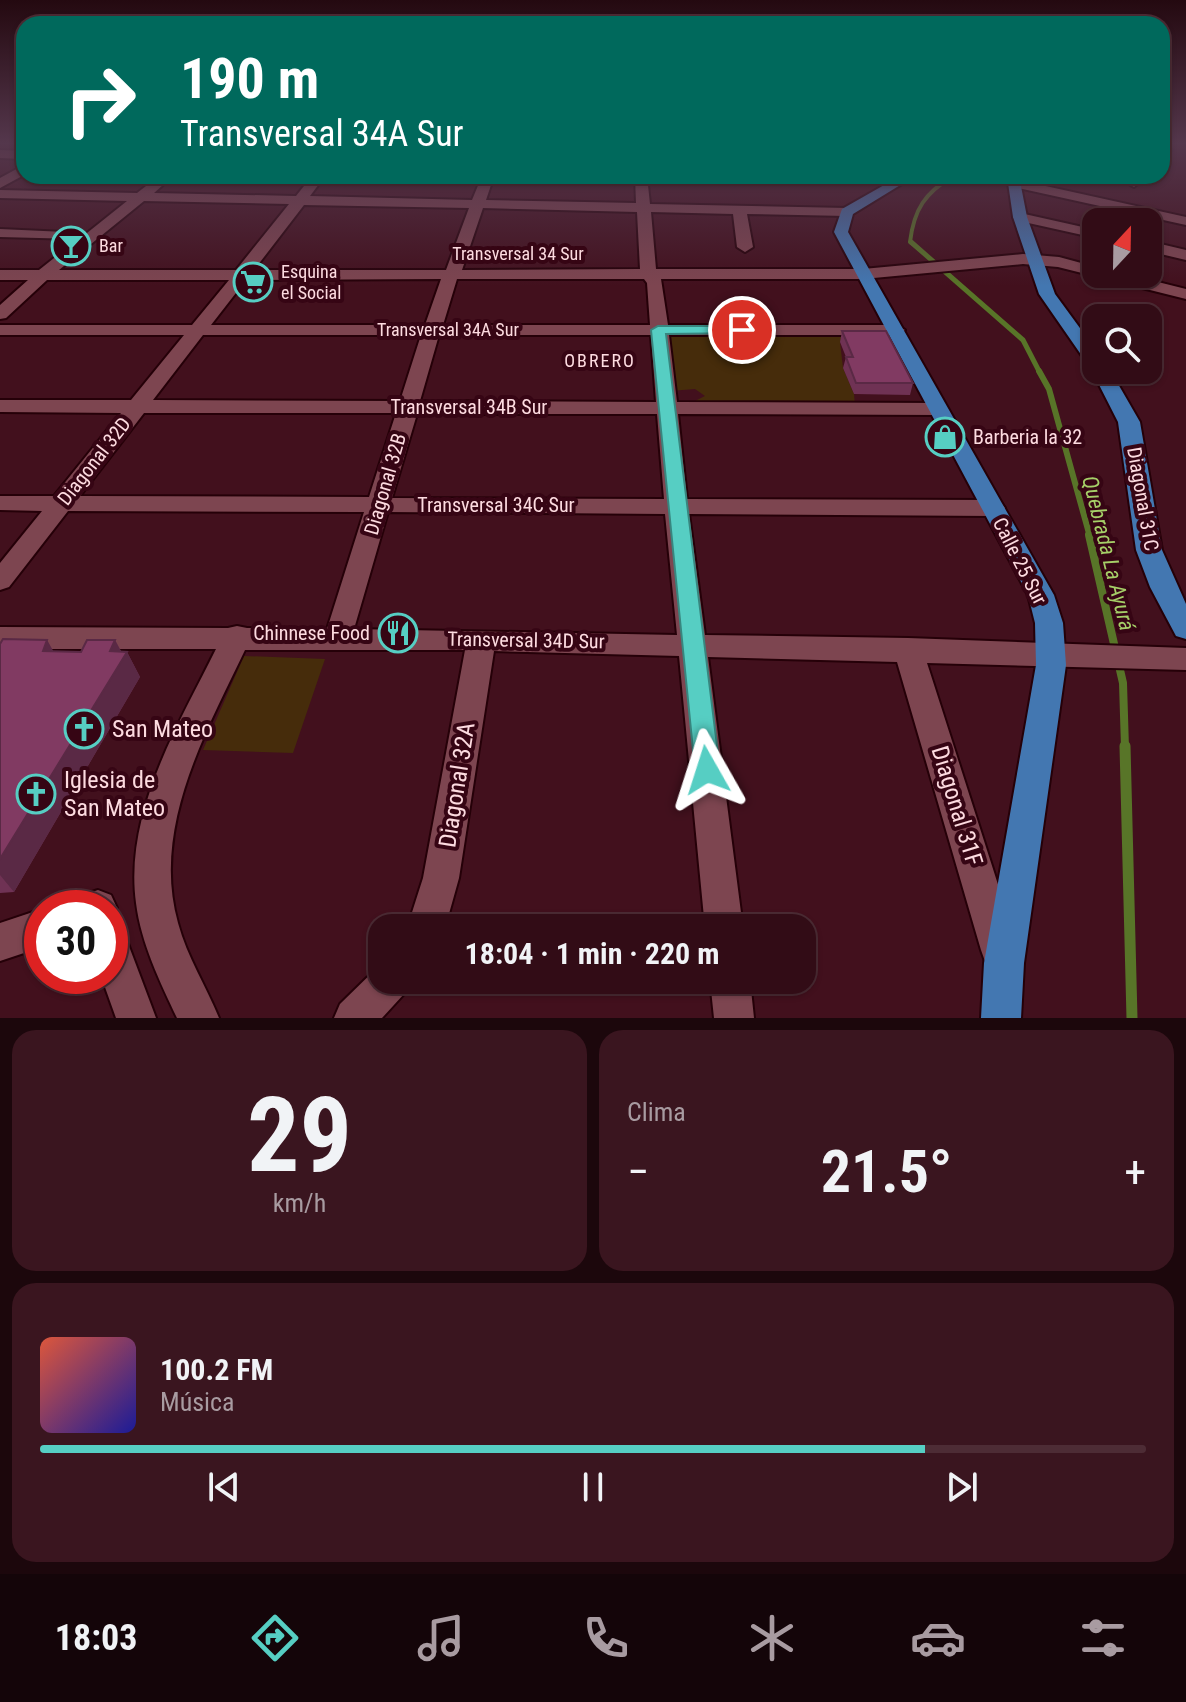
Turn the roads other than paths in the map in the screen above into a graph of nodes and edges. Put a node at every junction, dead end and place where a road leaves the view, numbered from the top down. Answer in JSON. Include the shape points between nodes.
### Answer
{"nodes":[{"id":1,"x":140,"y":192,"type":"edge"},
{"id":2,"x":143,"y":192,"type":"edge"},
{"id":3,"x":299,"y":192,"type":"edge"},
{"id":4,"x":303,"y":192,"type":"edge"},
{"id":5,"x":475,"y":192,"type":"edge"},
{"id":6,"x":480,"y":192,"type":"edge"},
{"id":7,"x":646,"y":192,"type":"edge"},
{"id":8,"x":653,"y":192,"type":"edge"},
{"id":9,"x":1016,"y":192,"type":"edge"},
{"id":10,"x":1065,"y":192,"type":"edge"},
{"id":11,"x":0,"y":194,"type":"edge"},
{"id":12,"x":817,"y":194,"type":"edge"},
{"id":13,"x":135,"y":197,"type":"junction"},
{"id":14,"x":293,"y":201,"type":"junction"},
{"id":15,"x":473,"y":204,"type":"junction"},
{"id":16,"x":651,"y":208,"type":"junction"},
{"id":17,"x":739,"y":210,"type":"junction"},
{"id":18,"x":1020,"y":217,"type":"junction"},
{"id":19,"x":1186,"y":221,"type":"edge"},
{"id":20,"x":1082,"y":231,"type":"edge"},
{"id":21,"x":0,"y":233,"type":"edge"},
{"id":22,"x":81,"y":235,"type":"junction"},
{"id":23,"x":745,"y":247,"type":"dead end"},
{"id":24,"x":1162,"y":249,"type":"edge"},
{"id":25,"x":1186,"y":255,"type":"edge"},
{"id":26,"x":1036,"y":259,"type":"junction"},
{"id":27,"x":1082,"y":269,"type":"edge"},
{"id":28,"x":39,"y":274,"type":"junction"},
{"id":29,"x":234,"y":274,"type":"junction"},
{"id":30,"x":863,"y":274,"type":"junction"},
{"id":31,"x":0,"y":275,"type":"edge"},
{"id":32,"x":655,"y":276,"type":"junction"},
{"id":33,"x":447,"y":278,"type":"junction"},
{"id":34,"x":1162,"y":288,"type":"edge"},
{"id":35,"x":1186,"y":294,"type":"edge"},
{"id":36,"x":0,"y":314,"type":"edge"},
{"id":37,"x":0,"y":330,"type":"edge"},
{"id":38,"x":431,"y":330,"type":"junction"},
{"id":39,"x":658,"y":330,"type":"junction"},
{"id":40,"x":896,"y":330,"type":"junction"},
{"id":41,"x":191,"y":333,"type":"junction"},
{"id":42,"x":1082,"y":344,"type":"edge"},
{"id":43,"x":1108,"y":384,"type":"edge"},
{"id":44,"x":0,"y":406,"type":"edge"},
{"id":45,"x":137,"y":406,"type":"junction"},
{"id":46,"x":408,"y":407,"type":"junction"},
{"id":47,"x":666,"y":407,"type":"junction"},
{"id":48,"x":938,"y":409,"type":"junction"},
{"id":49,"x":0,"y":503,"type":"edge"},
{"id":50,"x":61,"y":503,"type":"junction"},
{"id":51,"x":379,"y":505,"type":"junction"},
{"id":52,"x":676,"y":505,"type":"junction"},
{"id":53,"x":993,"y":508,"type":"junction"},
{"id":54,"x":0,"y":581,"type":"edge"},
{"id":55,"x":1186,"y":629,"type":"edge"},
{"id":56,"x":237,"y":636,"type":"junction"},
{"id":57,"x":338,"y":637,"type":"junction"},
{"id":58,"x":0,"y":638,"type":"edge"},
{"id":59,"x":481,"y":640,"type":"junction"},
{"id":60,"x":694,"y":644,"type":"junction"},
{"id":61,"x":908,"y":649,"type":"junction"},
{"id":62,"x":1051,"y":654,"type":"junction"},
{"id":63,"x":1186,"y":659,"type":"edge"},
{"id":64,"x":430,"y":914,"type":"edge"},
{"id":65,"x":723,"y":914,"type":"edge"},
{"id":66,"x":24,"y":934,"type":"edge"},
{"id":67,"x":0,"y":942,"type":"edge"},
{"id":68,"x":1004,"y":963,"type":"junction"},
{"id":69,"x":127,"y":994,"type":"edge"},
{"id":70,"x":377,"y":994,"type":"edge"},
{"id":71,"x":731,"y":994,"type":"edge"},
{"id":72,"x":136,"y":1018,"type":"edge"},
{"id":73,"x":199,"y":1018,"type":"edge"},
{"id":74,"x":354,"y":1018,"type":"edge"},
{"id":75,"x":734,"y":1018,"type":"edge"},
{"id":76,"x":1001,"y":1018,"type":"edge"}],
"edges":[{"from":1,"to":13,"type":"street"},
{"from":2,"to":13,"type":"street"},
{"from":3,"to":14,"type":"street","name":"Diagonal 32D"},
{"from":4,"to":14,"type":"street","name":"Diagonal 32D"},
{"from":5,"to":15,"type":"street","name":"Diagonal 32B"},
{"from":6,"to":15,"type":"street","name":"Diagonal 32B"},
{"from":7,"to":16,"type":"street"},
{"from":8,"to":16,"type":"street"},
{"from":9,"to":18,"type":"main road"},
{"from":10,"to":19,"type":"street"},
{"from":11,"to":13,"type":"street"},
{"from":12,"to":17,"type":"street"},
{"from":12,"to":30,"type":"main road","name":"Calle 25 Sur"},
{"from":13,"to":14,"type":"street"},
{"from":13,"to":22,"type":"street"},
{"from":13,"to":28,"type":"street"},
{"from":14,"to":15,"type":"street"},
{"from":14,"to":29,"type":"street","name":"Diagonal 32D"},
{"from":15,"to":16,"type":"street"},
{"from":15,"to":33,"type":"street","name":"Diagonal 32B"},
{"from":16,"to":17,"type":"street"},
{"from":16,"to":32,"type":"street"},
{"from":17,"to":23,"type":"street"},
{"from":18,"to":20,"type":"street"},
{"from":18,"to":26,"type":"main road"},
{"from":21,"to":22,"type":"street"},
{"from":22,"to":28,"type":"street"},
{"from":24,"to":25,"type":"street"},
{"from":26,"to":27,"type":"street","name":"Transversal 34 Sur"},
{"from":26,"to":30,"type":"street","name":"Transversal 34 Sur"},
{"from":26,"to":42,"type":"main road","via":[[1047,294]]},
{"from":28,"to":29,"type":"street","name":"Transversal 34 Sur"},
{"from":28,"to":31,"type":"street","name":"Transversal 34 Sur"},
{"from":28,"to":36,"type":"street"},
{"from":29,"to":33,"type":"street","name":"Transversal 34 Sur"},
{"from":29,"to":41,"type":"street","name":"Diagonal 32D"},
{"from":30,"to":32,"type":"street","name":"Transversal 34 Sur"},
{"from":30,"to":40,"type":"main road","name":"Calle 25 Sur"},
{"from":32,"to":33,"type":"street","name":"Transversal 34 Sur"},
{"from":32,"to":39,"type":"street"},
{"from":33,"to":38,"type":"street","name":"Diagonal 32B"},
{"from":34,"to":35,"type":"street"},
{"from":37,"to":41,"type":"street","name":"Transversal 34A Sur"},
{"from":38,"to":39,"type":"street","name":"Transversal 34A Sur"},
{"from":38,"to":41,"type":"street","name":"Transversal 34A Sur"},
{"from":38,"to":46,"type":"street","name":"Diagonal 32B"},
{"from":39,"to":40,"type":"street","name":"Transversal 34A Sur"},
{"from":39,"to":47,"type":"street"},
{"from":40,"to":48,"type":"main road","name":"Calle 25 Sur"},
{"from":41,"to":45,"type":"street","name":"Diagonal 32D"},
{"from":43,"to":55,"type":"main road","name":"Diagonal 31C","via":[[1129,422],[1149,550]]},
{"from":44,"to":45,"type":"street","name":"Transversal 34B Sur"},
{"from":45,"to":46,"type":"street","name":"Transversal 34B Sur"},
{"from":45,"to":50,"type":"street","name":"Diagonal 32D"},
{"from":46,"to":47,"type":"street","name":"Transversal 34B Sur"},
{"from":46,"to":51,"type":"street","name":"Diagonal 32B"},
{"from":47,"to":48,"type":"street","name":"Transversal 34B Sur"},
{"from":47,"to":52,"type":"street"},
{"from":48,"to":53,"type":"main road","name":"Calle 25 Sur"},
{"from":49,"to":50,"type":"street","name":"Transversal 34C Sur"},
{"from":50,"to":51,"type":"street","name":"Transversal 34C Sur"},
{"from":50,"to":54,"type":"street","name":"Diagonal 32D"},
{"from":51,"to":52,"type":"street","name":"Transversal 34C Sur"},
{"from":51,"to":57,"type":"street","name":"Diagonal 32B"},
{"from":52,"to":53,"type":"street","name":"Transversal 34C Sur"},
{"from":52,"to":60,"type":"street"},
{"from":53,"to":62,"type":"main road","name":"Calle 25 Sur","via":[[1041,595]]},
{"from":56,"to":57,"type":"street","name":"Transversal 34D Sur"},
{"from":56,"to":58,"type":"street","name":"Transversal 34D Sur"},
{"from":56,"to":73,"type":"street","via":[[171,777],[156,832],[153,887],[165,943]]},
{"from":57,"to":59,"type":"street","name":"Transversal 34D Sur"},
{"from":59,"to":60,"type":"street","name":"Transversal 34D Sur"},
{"from":59,"to":64,"type":"street","name":"Diagonal 32A","via":[[441,878]]},
{"from":60,"to":61,"type":"street","name":"Transversal 34D Sur"},
{"from":60,"to":65,"type":"street"},
{"from":61,"to":62,"type":"street","name":"Transversal 34D Sur"},
{"from":61,"to":68,"type":"street","name":"Diagonal 31F"},
{"from":62,"to":63,"type":"street"},
{"from":62,"to":68,"type":"main road","name":"Calle 25 Sur"},
{"from":66,"to":67,"type":"street"},
{"from":68,"to":76,"type":"main road","name":"Calle 25 Sur"},
{"from":69,"to":72,"type":"street"},
{"from":70,"to":74,"type":"street"},
{"from":71,"to":75,"type":"street"}]}
